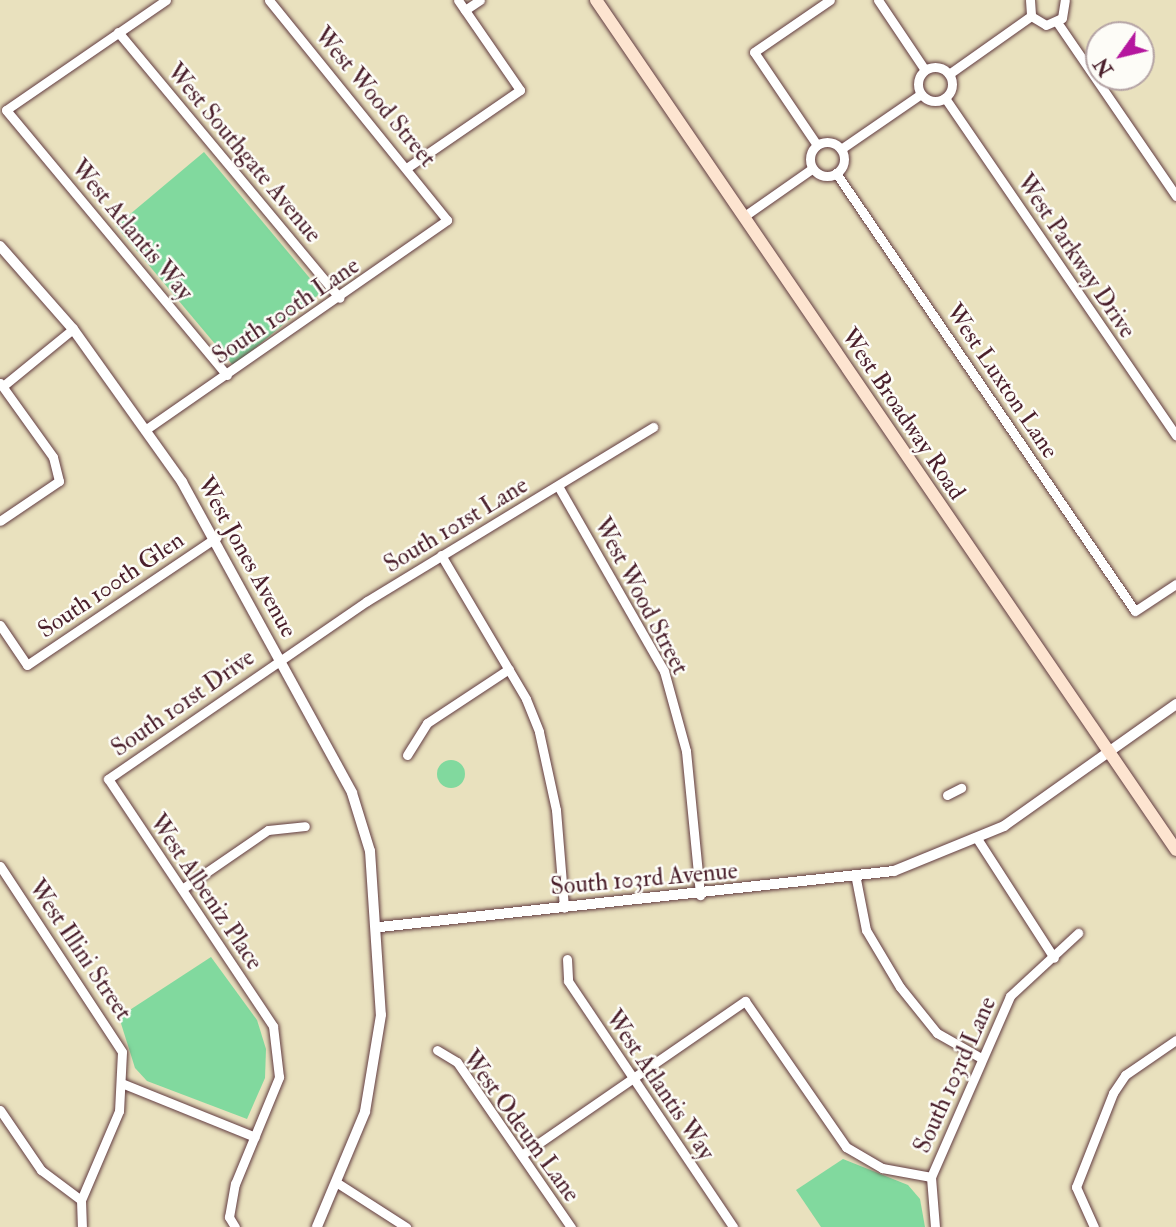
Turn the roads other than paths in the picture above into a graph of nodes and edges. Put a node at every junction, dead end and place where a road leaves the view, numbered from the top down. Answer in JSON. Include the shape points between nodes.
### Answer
{"nodes":[{"id":1,"x":166,"y":0,"type":"edge"},
{"id":2,"x":269,"y":0,"type":"edge"},
{"id":3,"x":458,"y":0,"type":"edge"},
{"id":4,"x":480,"y":0,"type":"edge"},
{"id":5,"x":596,"y":0,"type":"edge"},
{"id":6,"x":830,"y":0,"type":"edge"},
{"id":7,"x":878,"y":0,"type":"edge"},
{"id":8,"x":1030,"y":0,"type":"edge"},
{"id":9,"x":1065,"y":0,"type":"edge"},
{"id":10,"x":465,"y":10,"type":"junction"},
{"id":11,"x":1031,"y":16,"type":"junction"},
{"id":12,"x":1057,"y":22,"type":"junction"},
{"id":13,"x":118,"y":33,"type":"junction"},
{"id":14,"x":925,"y":70,"type":"junction"},
{"id":15,"x":949,"y":74,"type":"junction"},
{"id":16,"x":921,"y":94,"type":"junction"},
{"id":17,"x":945,"y":99,"type":"junction"},
{"id":18,"x":817,"y":145,"type":"junction"},
{"id":19,"x":841,"y":149,"type":"junction"},
{"id":20,"x":408,"y":167,"type":"junction"},
{"id":21,"x":813,"y":168,"type":"junction"},
{"id":22,"x":836,"y":173,"type":"junction"},
{"id":23,"x":1176,"y":197,"type":"edge"},
{"id":24,"x":743,"y":217,"type":"junction"},
{"id":25,"x":447,"y":220,"type":"joint"},
{"id":26,"x":0,"y":246,"type":"edge"},
{"id":27,"x":340,"y":298,"type":"junction"},
{"id":28,"x":73,"y":329,"type":"junction"},
{"id":29,"x":227,"y":375,"type":"junction"},
{"id":30,"x":1,"y":384,"type":"edge"},
{"id":31,"x":653,"y":427,"type":"dead end"},
{"id":32,"x":145,"y":430,"type":"junction"},
{"id":33,"x":1176,"y":435,"type":"edge"},
{"id":34,"x":558,"y":486,"type":"junction"},
{"id":35,"x":0,"y":521,"type":"edge"},
{"id":36,"x":217,"y":537,"type":"junction"},
{"id":37,"x":441,"y":555,"type":"junction"},
{"id":38,"x":1176,"y":584,"type":"edge"},
{"id":39,"x":0,"y":625,"type":"edge"},
{"id":40,"x":280,"y":658,"type":"junction"},
{"id":41,"x":509,"y":669,"type":"junction"},
{"id":42,"x":1176,"y":705,"type":"edge"},
{"id":43,"x":1109,"y":752,"type":"junction"},
{"id":44,"x":407,"y":755,"type":"dead end"},
{"id":45,"x":108,"y":779,"type":"joint"},
{"id":46,"x":961,"y":788,"type":"dead end"},
{"id":47,"x":947,"y":795,"type":"dead end"},
{"id":48,"x":305,"y":826,"type":"dead end"},
{"id":49,"x":978,"y":840,"type":"junction"},
{"id":50,"x":1176,"y":850,"type":"edge"},
{"id":51,"x":0,"y":866,"type":"edge"},
{"id":52,"x":856,"y":879,"type":"junction"},
{"id":53,"x":182,"y":889,"type":"junction"},
{"id":54,"x":700,"y":895,"type":"junction"},
{"id":55,"x":564,"y":908,"type":"junction"},
{"id":56,"x":380,"y":927,"type":"junction"},
{"id":57,"x":1077,"y":933,"type":"dead end"},
{"id":58,"x":1054,"y":958,"type":"junction"},
{"id":59,"x":567,"y":959,"type":"dead end"},
{"id":60,"x":1176,"y":1040,"type":"edge"},
{"id":61,"x":438,"y":1050,"type":"dead end"},
{"id":62,"x":981,"y":1058,"type":"junction"},
{"id":63,"x":631,"y":1079,"type":"junction"},
{"id":64,"x":124,"y":1084,"type":"junction"},
{"id":65,"x":0,"y":1110,"type":"edge"},
{"id":66,"x":255,"y":1137,"type":"junction"},
{"id":67,"x":523,"y":1154,"type":"junction"},
{"id":68,"x":931,"y":1177,"type":"junction"},
{"id":69,"x":339,"y":1184,"type":"junction"},
{"id":70,"x":81,"y":1200,"type":"junction"},
{"id":71,"x":82,"y":1227,"type":"edge"},
{"id":72,"x":235,"y":1227,"type":"edge"},
{"id":73,"x":317,"y":1227,"type":"edge"},
{"id":74,"x":406,"y":1227,"type":"edge"},
{"id":75,"x":571,"y":1227,"type":"edge"},
{"id":76,"x":733,"y":1227,"type":"edge"},
{"id":77,"x":935,"y":1227,"type":"edge"},
{"id":78,"x":1094,"y":1227,"type":"edge"}],
"edges":[{"from":1,"to":13,"type":"street"},
{"from":2,"to":20,"type":"street","name":"West Wood Street"},
{"from":3,"to":10,"type":"street"},
{"from":4,"to":10,"type":"street"},
{"from":5,"to":24,"type":"main road","name":"West Broadway Road"},
{"from":6,"to":18,"type":"street","via":[[754,52]]},
{"from":7,"to":14,"type":"street"},
{"from":8,"to":11,"type":"street"},
{"from":9,"to":12,"type":"street"},
{"from":10,"to":20,"type":"street","via":[[520,90]]},
{"from":11,"to":12,"type":"street","via":[[1042,24]]},
{"from":11,"to":15,"type":"street"},
{"from":12,"to":23,"type":"street"},
{"from":13,"to":27,"type":"street","name":"West Southgate Avenue"},
{"from":13,"to":29,"type":"street","name":"West Atlantis Way","via":[[6,110]]},
{"from":14,"to":15,"type":"street"},
{"from":14,"to":16,"type":"street"},
{"from":15,"to":17,"type":"street","via":[[953,85]]},
{"from":16,"to":17,"type":"street"},
{"from":16,"to":19,"type":"street"},
{"from":17,"to":33,"type":"street","name":"West Parkway Drive"},
{"from":18,"to":19,"type":"street","via":[[833,142]]},
{"from":18,"to":21,"type":"street"},
{"from":19,"to":22,"type":"street","via":[[844,162]]},
{"from":20,"to":25,"type":"street","name":"West Wood Street"},
{"from":21,"to":22,"type":"street"},
{"from":21,"to":24,"type":"street"},
{"from":22,"to":38,"type":"street","name":"West Luxton Lane","via":[[1135,611]]},
{"from":24,"to":43,"type":"main road","name":"West Broadway Road"},
{"from":25,"to":27,"type":"street","name":"South 100th Lane"},
{"from":26,"to":28,"type":"street","name":"West Jones Avenue"},
{"from":27,"to":29,"type":"street","name":"South 100th Lane"},
{"from":28,"to":30,"type":"street"},
{"from":28,"to":32,"type":"street","name":"West Jones Avenue"},
{"from":29,"to":32,"type":"street","name":"South 100th Lane"},
{"from":30,"to":35,"type":"street","via":[[53,457],[59,481]]},
{"from":31,"to":34,"type":"street","name":"South 101st Lane"},
{"from":32,"to":36,"type":"street","name":"West Jones Avenue"},
{"from":34,"to":37,"type":"street","name":"South 101st Lane"},
{"from":34,"to":54,"type":"street","name":"West Wood Street","via":[[664,671],[686,751]]},
{"from":36,"to":39,"type":"street","name":"South 100th Glen","via":[[27,665]]},
{"from":36,"to":40,"type":"street","name":"West Jones Avenue"},
{"from":37,"to":40,"type":"street","name":"South 101st Lane"},
{"from":37,"to":41,"type":"street"},
{"from":40,"to":45,"type":"street","name":"South 101st Drive"},
{"from":40,"to":56,"type":"street","name":"West Jones Avenue","via":[[352,793],[370,851]]},
{"from":41,"to":44,"type":"street","via":[[427,723]]},
{"from":41,"to":55,"type":"street","via":[[550,771]]},
{"from":42,"to":43,"type":"street","name":"South 103rd Avenue"},
{"from":43,"to":49,"type":"street","name":"South 103rd Avenue"},
{"from":43,"to":50,"type":"main road","name":"West Broadway Road"},
{"from":45,"to":53,"type":"street","name":"West Albeniz Place"},
{"from":46,"to":47,"type":"street"},
{"from":48,"to":53,"type":"street","via":[[268,830]]},
{"from":49,"to":52,"type":"street","name":"South 103rd Avenue"},
{"from":49,"to":58,"type":"street"},
{"from":51,"to":64,"type":"street","name":"West Illini Street","via":[[112,1029]]},
{"from":52,"to":54,"type":"street","name":"South 103rd Avenue"},
{"from":52,"to":62,"type":"street","via":[[866,930],[900,987],[937,1033]]},
{"from":53,"to":66,"type":"street","name":"West Albeniz Place","via":[[272,1026],[279,1077]]},
{"from":54,"to":55,"type":"street","name":"South 103rd Avenue"},
{"from":55,"to":56,"type":"street","name":"South 103rd Avenue"},
{"from":56,"to":69,"type":"street","via":[[375,1062]]},
{"from":57,"to":58,"type":"street","name":"South 103rd Lane"},
{"from":58,"to":62,"type":"street","name":"South 103rd Lane","via":[[1010,996]]},
{"from":59,"to":63,"type":"street","name":"West Atlantis Way","via":[[568,981]]},
{"from":60,"to":78,"type":"street","via":[[1118,1084],[1076,1188]]},
{"from":61,"to":67,"type":"street","name":"West Odeum Lane","via":[[457,1062]]},
{"from":62,"to":68,"type":"street","name":"South 103rd Lane"},
{"from":63,"to":67,"type":"street"},
{"from":63,"to":68,"type":"street","via":[[745,1001],[846,1147],[882,1168]]},
{"from":63,"to":76,"type":"street","name":"West Atlantis Way"},
{"from":64,"to":66,"type":"street"},
{"from":64,"to":70,"type":"street"},
{"from":65,"to":70,"type":"street","via":[[41,1170]]},
{"from":66,"to":72,"type":"street","via":[[230,1204]]},
{"from":67,"to":75,"type":"street","name":"West Odeum Lane"},
{"from":68,"to":77,"type":"street"},
{"from":69,"to":73,"type":"street"},
{"from":69,"to":74,"type":"street"},
{"from":70,"to":71,"type":"street"}]}
